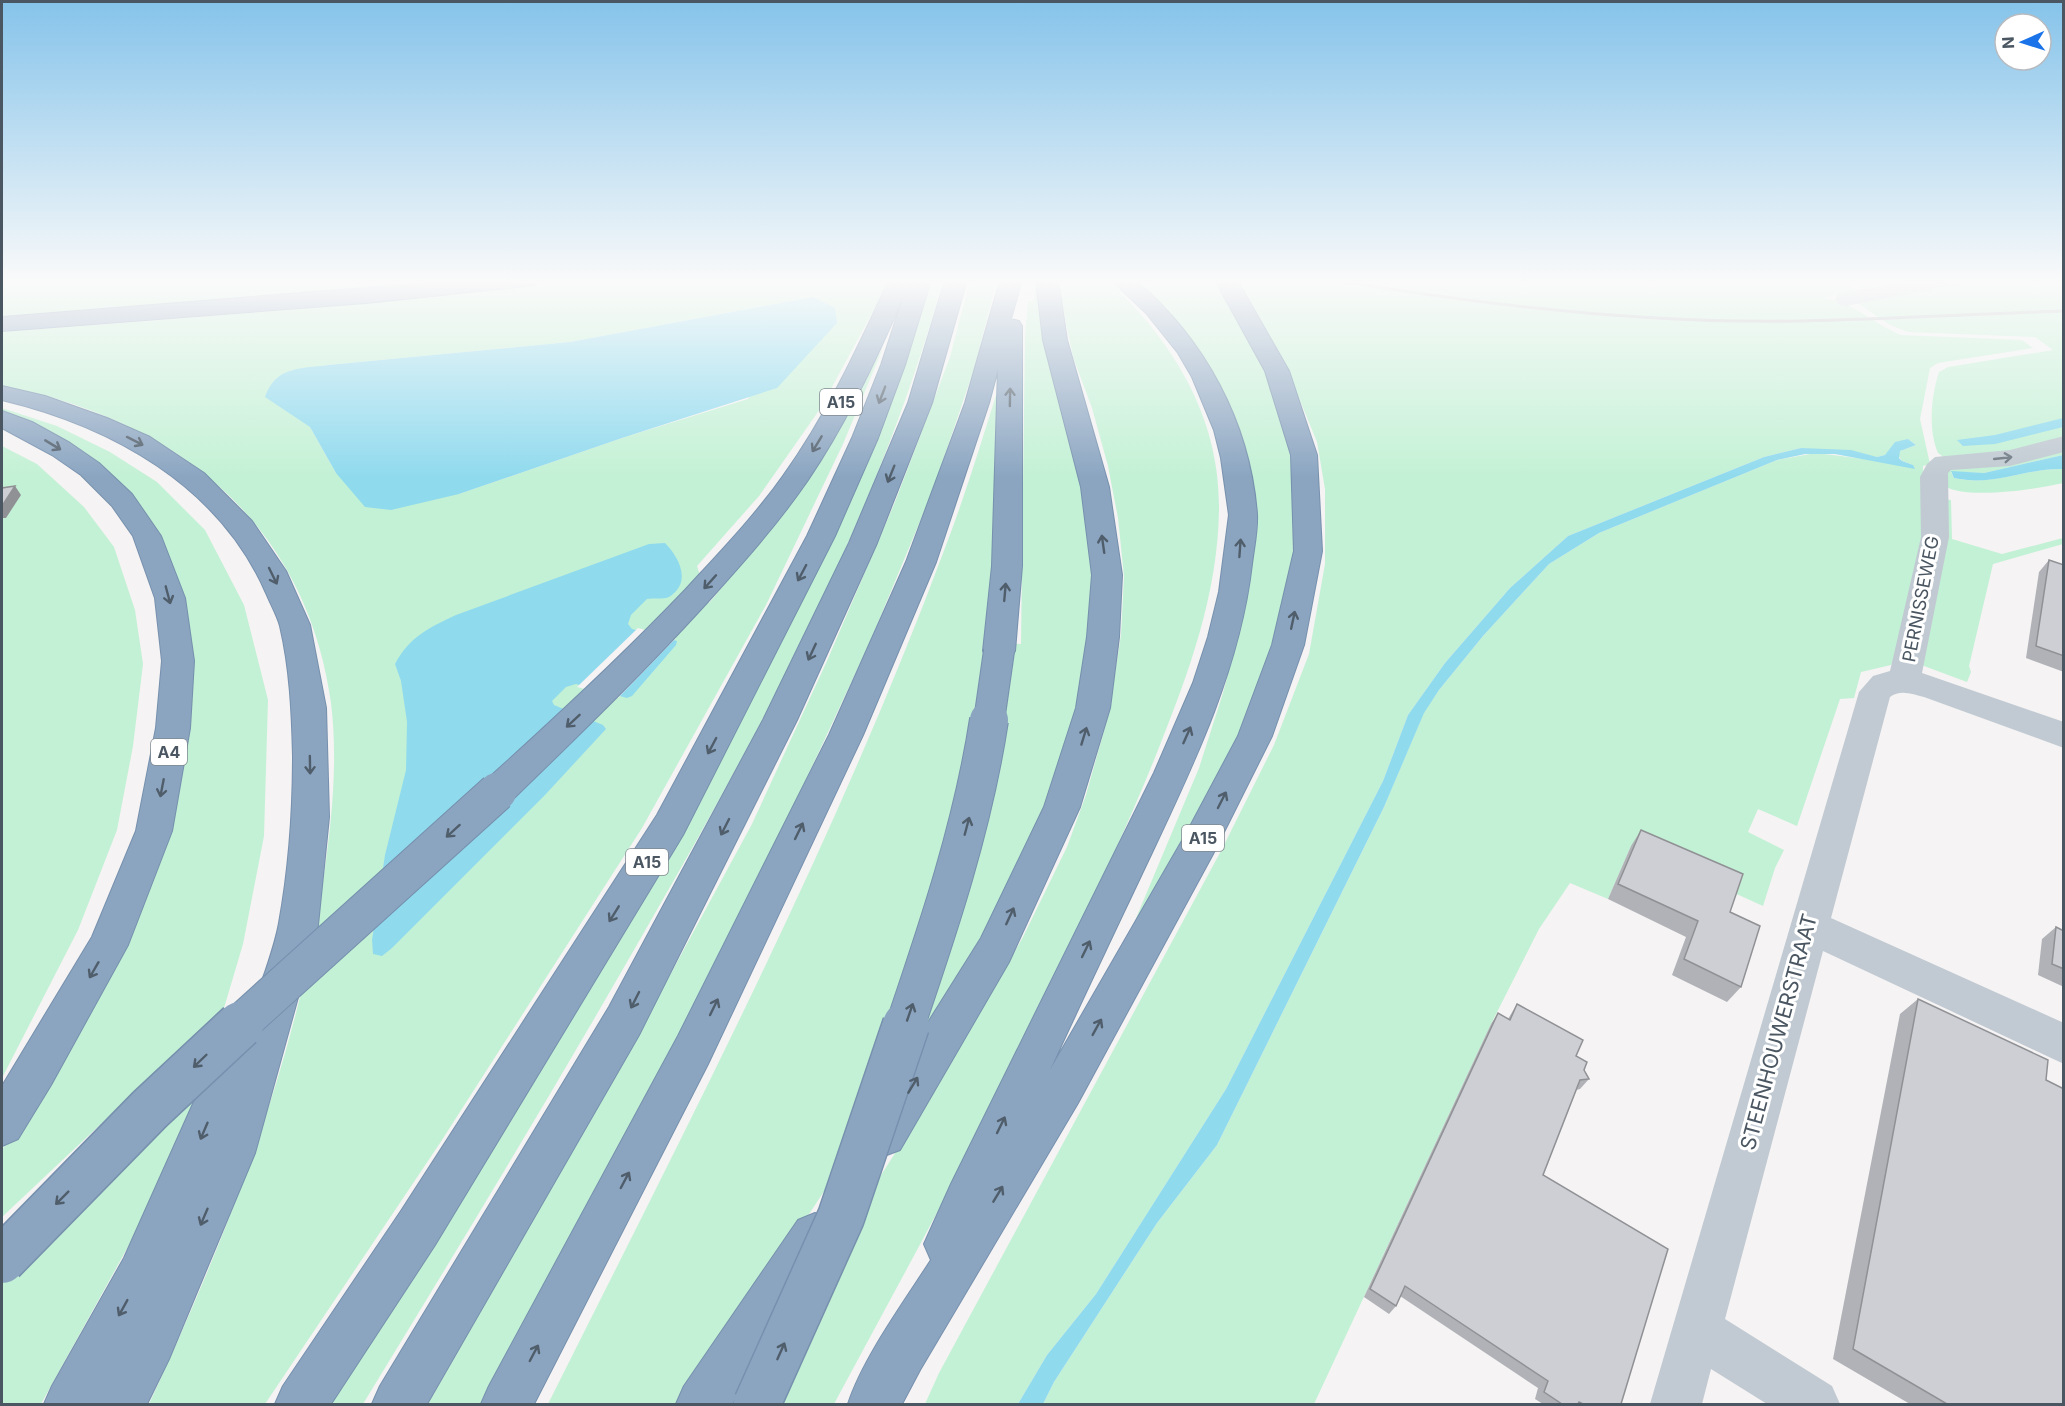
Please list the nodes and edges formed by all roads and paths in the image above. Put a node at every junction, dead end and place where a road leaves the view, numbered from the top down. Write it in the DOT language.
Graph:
graph roads {
  1 [pos="871,346"];
  2 [pos="899,346"];
  3 [pos="937,346"];
  4 [pos="993,346"];
  5 [pos="1010,346"];
  6 [pos="1057,346"];
  7 [pos="1183,346"];
  8 [pos="1263,346"];
  9 [pos="2,393"];
  10 [pos="2,419"];
  11 [pos="2064,444"];
  12 [pos="1904,681"];
  13 [pos="2064,735"];
  14 [pos="311,817"];
  15 [pos="1809,926"];
  16 [pos="2064,1044"];
  17 [pos="2,1124"];
  18 [pos="2,1260"];
  19 [pos="1696,1332"];
  20 [pos="902,1352"];
  21 [pos="70,1404"];
  22 [pos="120,1404"];
  23 [pos="301,1404"];
  24 [pos="398,1404"];
  25 [pos="507,1404"];
  26 [pos="702,1404"];
  27 [pos="757,1404"];
  28 [pos="874,1404"];
  29 [pos="1676,1404"];
  30 [pos="1814,1404"];
  1 -- 18 [label="highway, A15, one-way, bridge"];
  2 -- 23 [label="highway, A15, one-way"];
  3 -- 24 [label="highway, one-way"];
  25 -- 4 [label="highway, one-way"];
  27 -- 5 [label="highway, one-way, bridge"];
  26 -- 6 [label="highway, one-way"];
  20 -- 7 [label="highway, A15, one-way"];
  20 -- 8 [label="highway, A15, one-way"];
  9 -- 14 [label="highway, one-way"];
  10 -- 17 [label="highway, A4, one-way"];
  12 -- 11 [label="street, PERNISSEWEG, one-way"];
  12 -- 13 [label="street"];
  12 -- 15 [label="street, STEENHOUWERSTRAAT"];
  14 -- 21 [label="highway, one-way"];
  14 -- 22 [label="highway, one-way"];
  15 -- 16 [label="street"];
  15 -- 19 [label="street, STEENHOUWERSTRAAT"];
  19 -- 29 [label="street, STEENHOUWERSTRAAT"];
  19 -- 30 [label="street"];
  20 -- 28 [label="highway, A15"];
}
